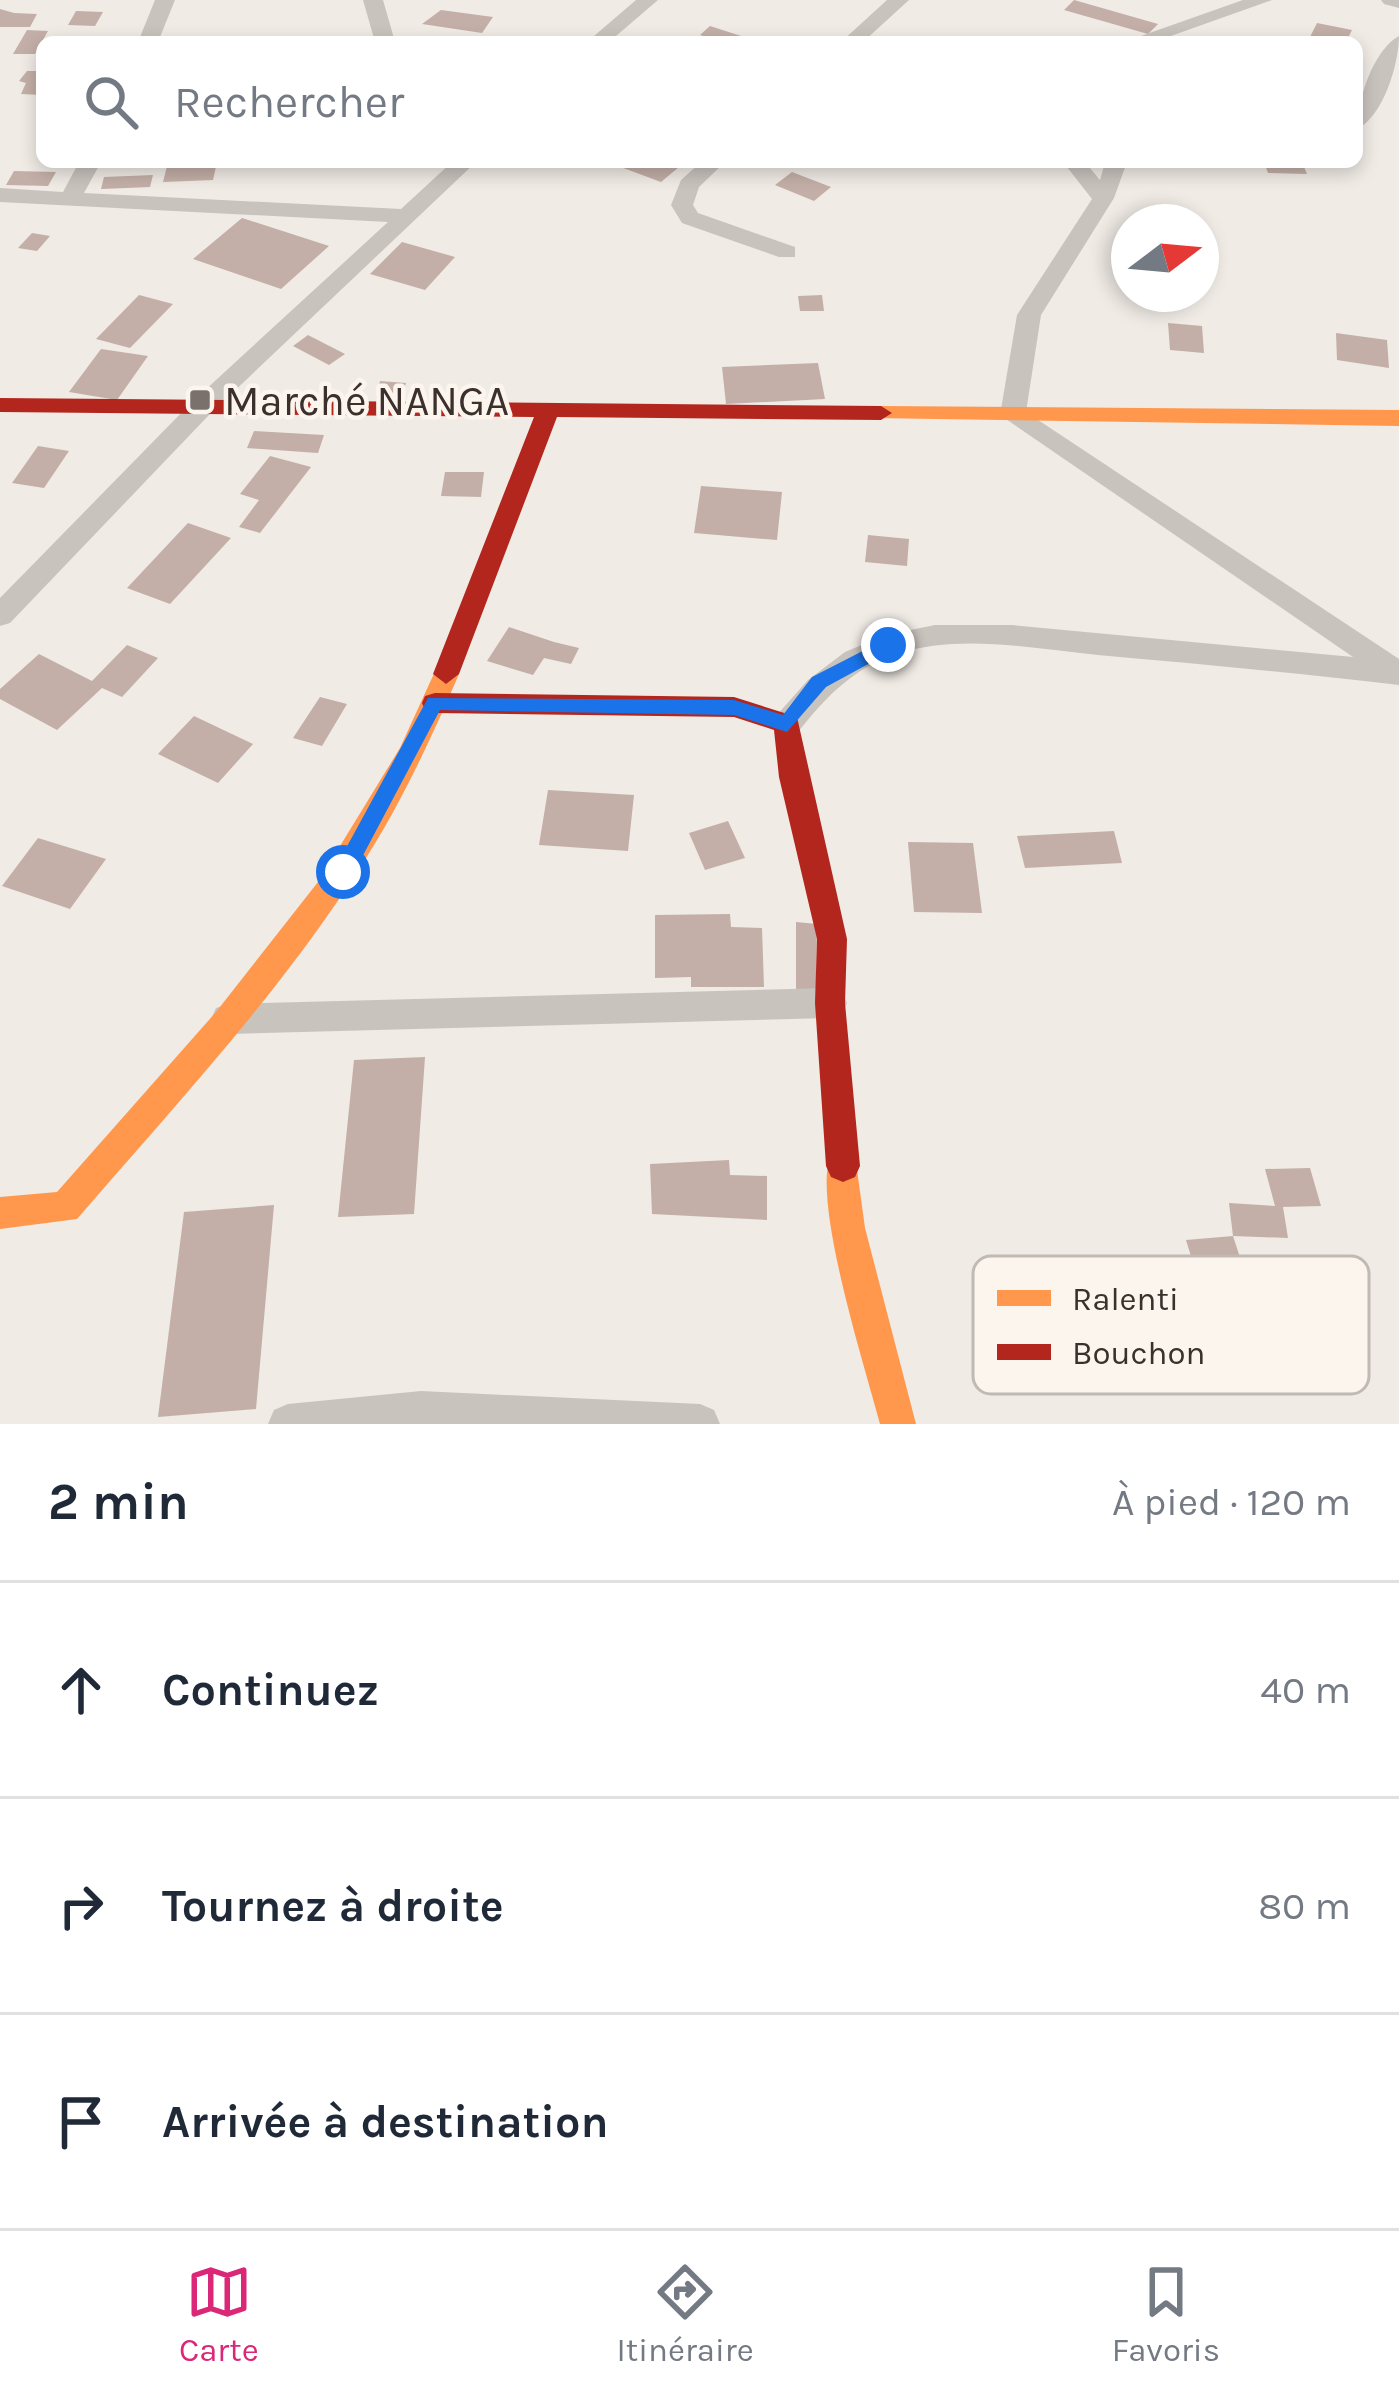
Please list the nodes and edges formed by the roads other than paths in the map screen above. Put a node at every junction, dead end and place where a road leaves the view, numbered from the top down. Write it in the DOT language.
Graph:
graph roads {
  1 [pos="165,0"];
  2 [pos="373,0"];
  3 [pos="648,0"];
  4 [pos="899,0"];
  5 [pos="1262,0"];
  6 [pos="150,36"];
  7 [pos="383,36"];
  8 [pos="604,36"];
  9 [pos="858,36"];
  10 [pos="1152,36"];
  11 [pos="1399,42"];
  12 [pos="1363,111"];
  13 [pos="86,168"];
  14 [pos="459,168"];
  15 [pos="707,168"];
  16 [pos="1079,168"];
  17 [pos="1114,168"];
  18 [pos="71,194"];
  19 [pos="0,195"];
  20 [pos="1102,197"];
  21 [pos="407,216"];
  22 [pos="787,252"];
  23 [pos="0,405"];
  24 [pos="200,409"];
  25 [pos="548,411"];
  26 [pos="1012,415"];
  27 [pos="1399,418"];
  28 [pos="0,616"];
  29 [pos="1396,676"];
  30 [pos="434,703"];
  31 [pos="787,724"];
  32 [pos="830,1003"];
  33 [pos="228,1018"];
  34 [pos="0,1214"];
  35 [pos="288,1424"];
  36 [pos="700,1424"];
  37 [pos="898,1424"];
  1 -- 6 [label="street"];
  2 -- 7 [label="street"];
  3 -- 8 [label="street"];
  4 -- 9 [label="street"];
  5 -- 10 [label="street"];
  11 -- 12 [label="street"];
  13 -- 18 [label="street"];
  14 -- 21 [label="street"];
  15 -- 22 [label="street"];
  16 -- 20 [label="street"];
  17 -- 20 [label="street"];
  18 -- 19 [label="street"];
  18 -- 21 [label="street"];
  20 -- 26 [label="street"];
  21 -- 24 [label="street"];
  23 -- 24 [label="street"];
  24 -- 25 [label="street"];
  24 -- 28 [label="street"];
  25 -- 26 [label="street"];
  25 -- 30 [label="street"];
  26 -- 27 [label="street"];
  26 -- 29 [label="street"];
  29 -- 31 [label="street"];
  30 -- 31 [label="street"];
  30 -- 33 [label="street"];
  31 -- 32 [label="street"];
  32 -- 33 [label="street"];
  32 -- 37 [label="street"];
  33 -- 34 [label="street"];
  35 -- 36 [label="street"];
}
